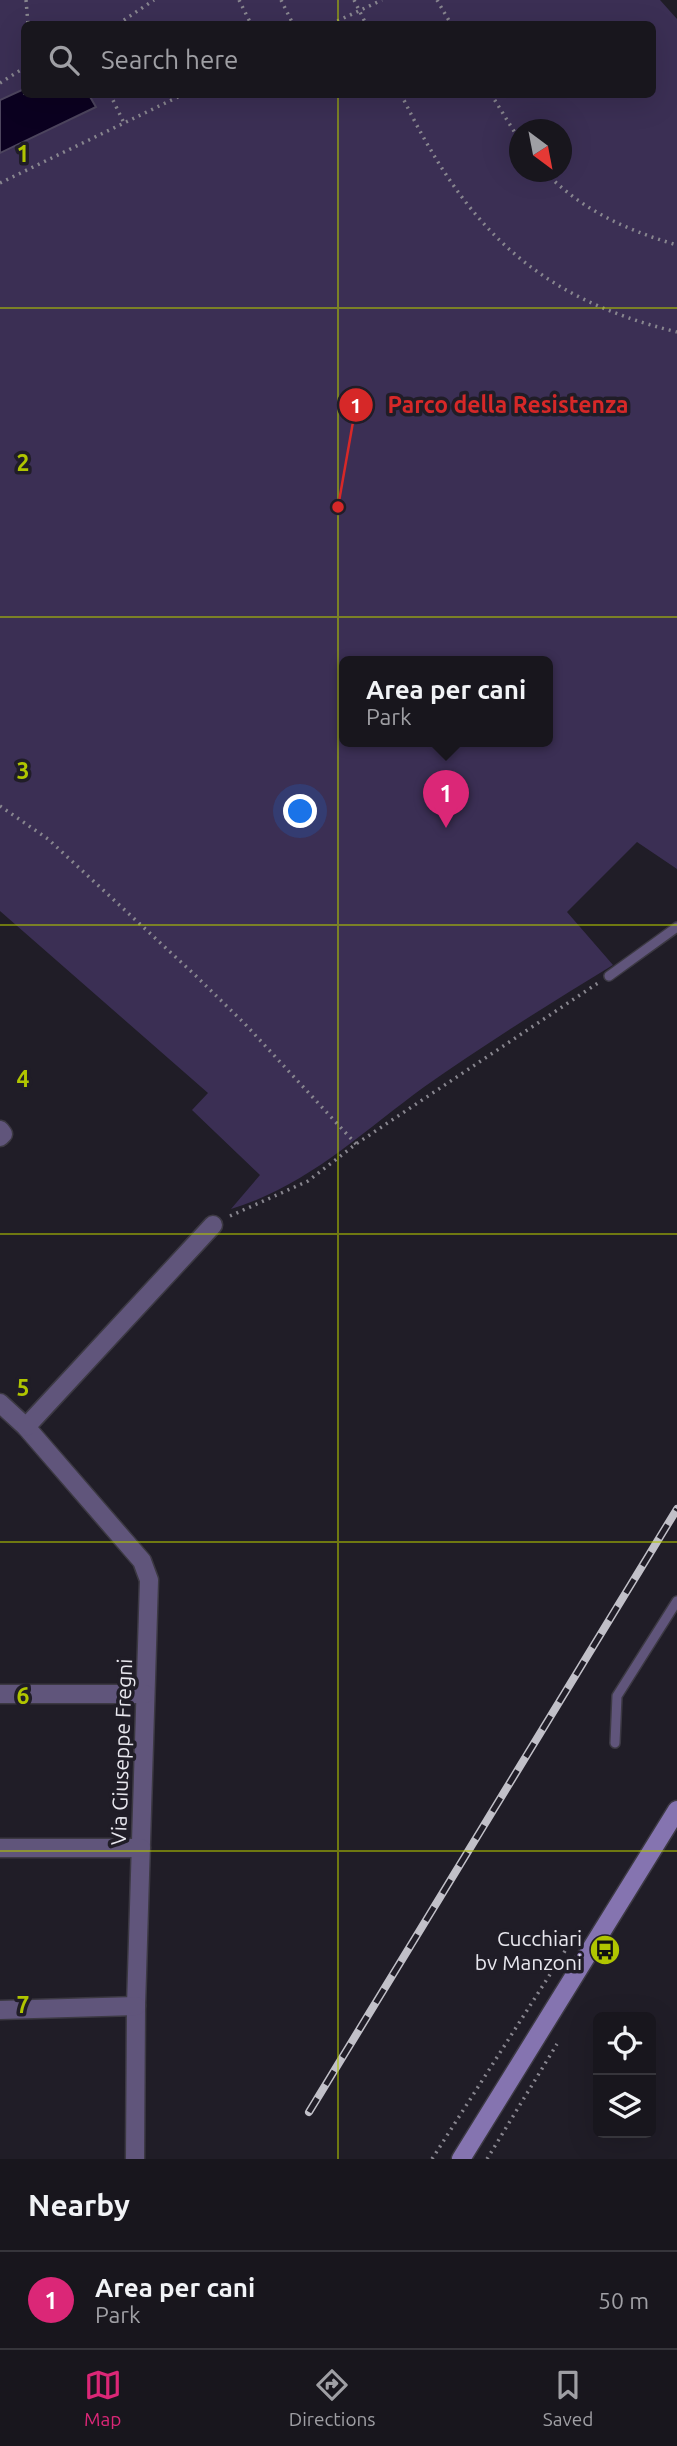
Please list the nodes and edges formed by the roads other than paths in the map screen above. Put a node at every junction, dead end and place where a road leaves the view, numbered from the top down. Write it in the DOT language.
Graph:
graph roads {
  1 [pos="677,927"];
  2 [pos="609,976"];
  3 [pos="0,1130"];
  4 [pos="0,1137"];
  5 [pos="213,1225"];
  6 [pos="0,1403"];
  7 [pos="26,1427"];
  8 [pos="677,1601"];
  9 [pos="0,1694"];
  10 [pos="145,1695"];
  11 [pos="615,1742"];
  12 [pos="677,1810"];
  13 [pos="0,1848"];
  14 [pos="141,1849"];
  15 [pos="136,2006"];
  16 [pos="0,2010"];
  17 [pos="135,2159"];
  18 [pos="461,2159"];
  1 -- 2 [label="lane"];
  3 -- 4 [label="street"];
  5 -- 7 [label="street"];
  6 -- 7 [label="street, Via Giuseppe Fregni"];
  7 -- 10 [label="street, Via Giuseppe Fregni"];
  8 -- 11 [label="lane"];
  9 -- 10 [label="street"];
  10 -- 14 [label="street, Via Giuseppe Fregni"];
  12 -- 18 [label="main road"];
  13 -- 14 [label="street"];
  14 -- 15 [label="street, Via Giuseppe Fregni"];
  15 -- 16 [label="street"];
  15 -- 17 [label="street, Via Giuseppe Fregni"];
}
